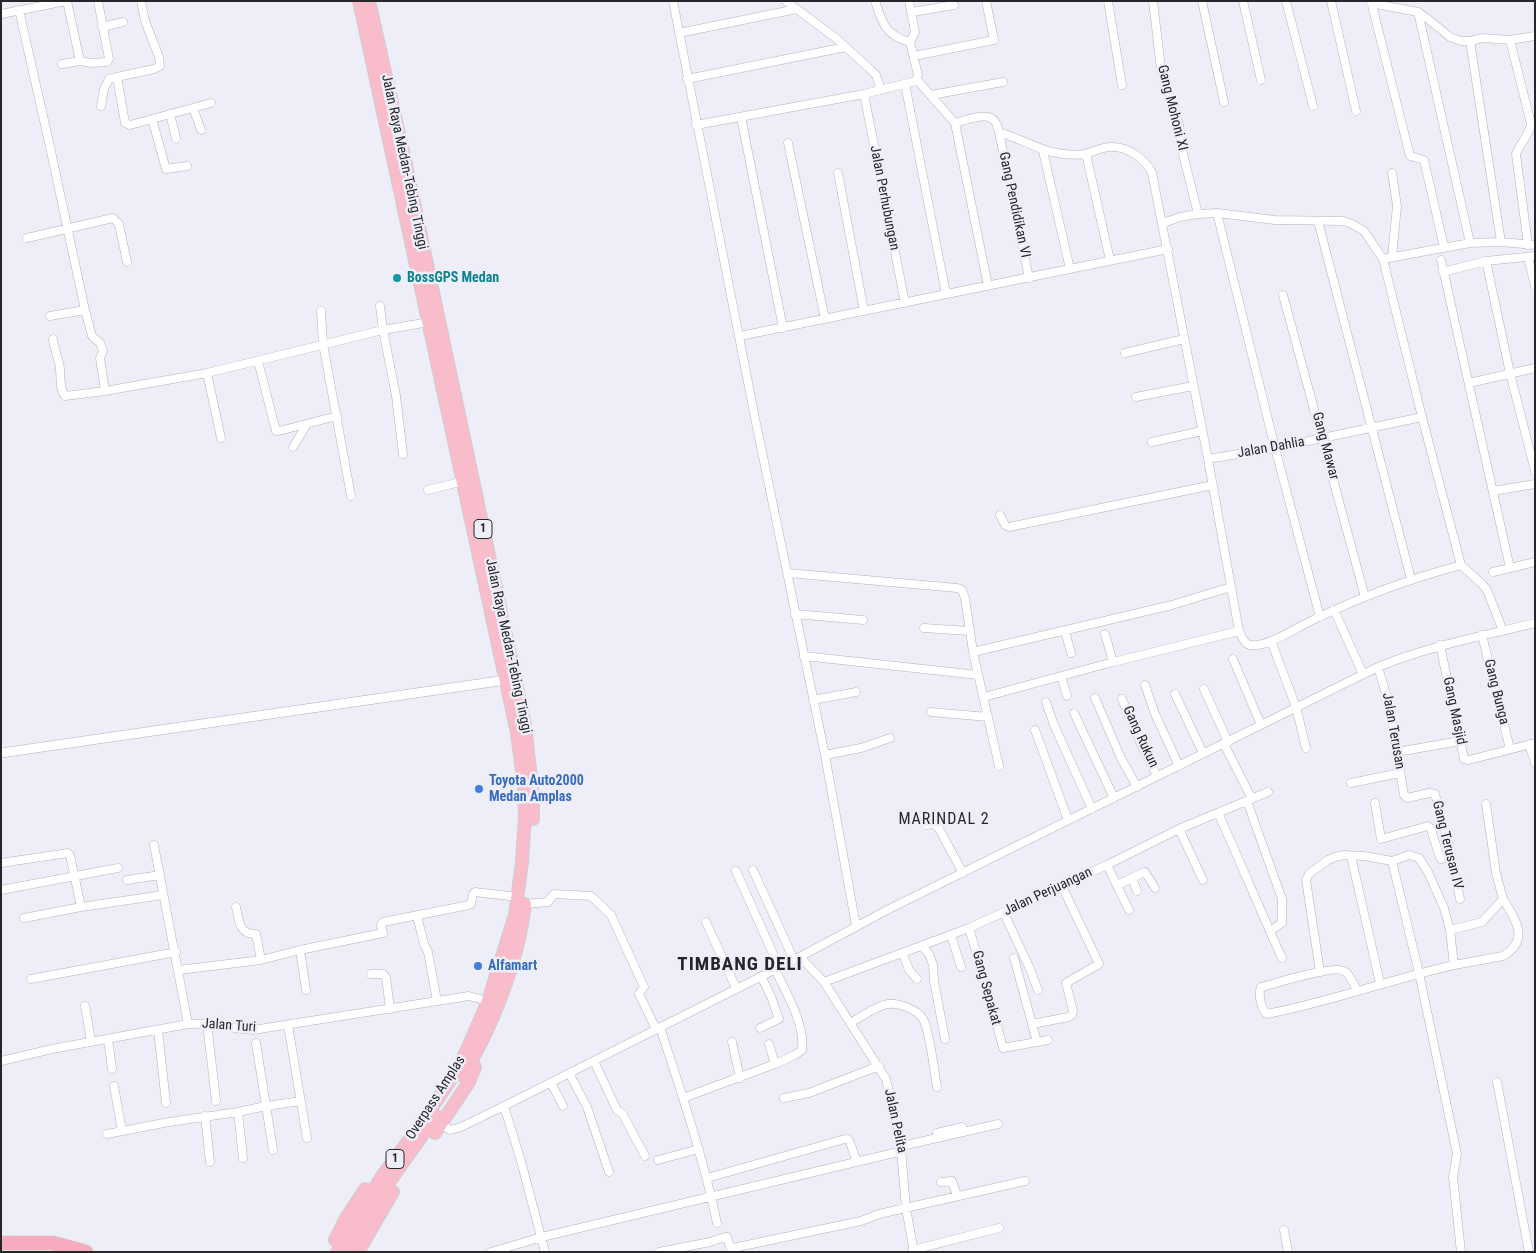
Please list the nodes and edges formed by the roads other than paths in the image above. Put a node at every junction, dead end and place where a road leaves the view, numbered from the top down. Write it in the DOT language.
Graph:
graph roads {
  1 [pos="67,1"];
  2 [pos="98,1"];
  3 [pos="141,1"];
  4 [pos="359,1"];
  5 [pos="369,1"];
  6 [pos="673,1"];
  7 [pos="786,1"];
  8 [pos="875,1"];
  9 [pos="909,1"];
  10 [pos="986,1"];
  11 [pos="1108,1"];
  12 [pos="1153,1"];
  13 [pos="1202,1"];
  14 [pos="1243,1"];
  15 [pos="1286,1"];
  16 [pos="1331,1"];
  17 [pos="1371,2"];
  18 [pos="954,5"];
  19 [pos="797,9"];
  20 [pos="19,10"];
  21 [pos="912,12"];
  22 [pos="1418,12"];
  23 [pos="1,14"];
  24 [pos="123,22"];
  25 [pos="102,27"];
  26 [pos="679,33"];
  27 [pos="1535,36"];
  28 [pos="1510,40"];
  29 [pos="1470,41"];
  30 [pos="910,42"];
  31 [pos="846,47"];
  32 [pos="914,56"];
  33 [pos="80,61"];
  34 [pos="62,64"];
  35 [pos="117,76"];
  36 [pos="687,78"];
  37 [pos="917,80"];
  38 [pos="1261,80"];
  39 [pos="1003,82"];
  40 [pos="905,84"];
  41 [pos="1122,85"];
  42 [pos="880,90"];
  43 [pos="864,94"];
  44 [pos="931,95"];
  45 [pos="1224,102"];
  46 [pos="211,103"];
  47 [pos="101,106"];
  48 [pos="1313,106"];
  49 [pos="193,108"];
  50 [pos="1356,111"];
  51 [pos="170,114"];
  52 [pos="742,117"];
  53 [pos="152,118"];
  54 [pos="955,123"];
  55 [pos="696,125"];
  56 [pos="201,130"];
  57 [pos="999,132"];
  58 [pos="176,138"];
  59 [pos="788,143"];
  60 [pos="1043,151"];
  61 [pos="1086,154"];
  62 [pos="187,166"];
  63 [pos="838,173"];
  64 [pos="1392,173"];
  65 [pos="1217,213"];
  66 [pos="1198,214"];
  67 [pos="1318,221"];
  68 [pos="1163,224"];
  69 [pos="67,228"];
  70 [pos="27,238"];
  71 [pos="1501,242"];
  72 [pos="1470,243"];
  73 [pos="1531,245"];
  74 [pos="1444,247"];
  75 [pos="1168,249"];
  76 [pos="1392,257"];
  77 [pos="1532,257"];
  78 [pos="1383,259"];
  79 [pos="1110,260"];
  80 [pos="1441,260"];
  81 [pos="1486,261"];
  82 [pos="127,262"];
  83 [pos="1070,269"];
  84 [pos="1443,272"];
  85 [pos="1029,278"];
  86 [pos="988,286"];
  87 [pos="1535,286"];
  88 [pos="946,294"];
  89 [pos="1284,295"];
  90 [pos="905,303"];
  91 [pos="380,306"];
  92 [pos="85,310"];
  93 [pos="321,311"];
  94 [pos="864,311"];
  95 [pos="50,316"];
  96 [pos="825,320"];
  97 [pos="429,322"];
  98 [pos="783,328"];
  99 [pos="383,330"];
  100 [pos="740,336"];
  101 [pos="53,339"];
  102 [pos="1184,339"];
  103 [pos="324,344"];
  104 [pos="1125,353"];
  105 [pos="258,361"];
  106 [pos="1535,368"];
  107 [pos="207,373"];
  108 [pos="1510,373"];
  109 [pos="1469,383"];
  110 [pos="1193,386"];
  111 [pos="105,391"];
  112 [pos="1136,397"];
  113 [pos="337,416"];
  114 [pos="1422,417"];
  115 [pos="307,424"];
  116 [pos="1372,427"];
  117 [pos="1202,431"];
  118 [pos="221,438"];
  119 [pos="1322,438"];
  120 [pos="1152,442"];
  121 [pos="293,447"];
  122 [pos="1275,448"];
  123 [pos="404,454"];
  124 [pos="1208,459"];
  125 [pos="1535,471"];
  126 [pos="464,481"];
  127 [pos="1213,484"];
  128 [pos="1535,484"];
  129 [pos="428,490"];
  130 [pos="1493,491"];
  131 [pos="351,496"];
  132 [pos="1000,515"];
  133 [pos="1535,562"];
  134 [pos="1461,565"];
  135 [pos="1510,568"];
  136 [pos="1493,572"];
  137 [pos="788,573"];
  138 [pos="1411,579"];
  139 [pos="1231,587"];
  140 [pos="1364,597"];
  141 [pos="1334,610"];
  142 [pos="795,614"];
  143 [pos="1320,616"];
  144 [pos="863,620"];
  145 [pos="1535,623"];
  146 [pos="924,628"];
  147 [pos="969,631"];
  148 [pos="1065,631"];
  149 [pos="1239,631"];
  150 [pos="1504,631"];
  151 [pos="1105,634"];
  152 [pos="1482,636"];
  153 [pos="1271,641"];
  154 [pos="1440,645"];
  155 [pos="973,652"];
  156 [pos="1071,653"];
  157 [pos="804,656"];
  158 [pos="1233,659"];
  159 [pos="1112,662"];
  160 [pos="1378,667"];
  161 [pos="1363,674"];
  162 [pos="978,675"];
  163 [pos="1061,676"];
  164 [pos="506,680"];
  165 [pos="1145,684"];
  166 [pos="1204,689"];
  167 [pos="856,692"];
  168 [pos="1175,694"];
  169 [pos="1067,696"];
  170 [pos="984,697"];
  171 [pos="1095,698"];
  172 [pos="1122,699"];
  173 [pos="813,700"];
  174 [pos="1046,702"];
  175 [pos="1296,707"];
  176 [pos="931,712"];
  177 [pos="1074,713"];
  178 [pos="988,717"];
  179 [pos="1261,725"];
  180 [pos="1035,730"];
  181 [pos="890,738"];
  182 [pos="1460,741"];
  183 [pos="1226,743"];
  184 [pos="1532,743"];
  185 [pos="1306,748"];
  186 [pos="1510,749"];
  187 [pos="1397,752"];
  188 [pos="1,753"];
  189 [pos="1203,753"];
  190 [pos="826,756"];
  191 [pos="1535,763"];
  192 [pos="999,766"];
  193 [pos="1179,766"];
  194 [pos="1400,773"];
  195 [pos="1157,776"];
  196 [pos="1351,783"];
  197 [pos="1137,787"];
  198 [pos="1268,792"];
  199 [pos="1404,795"];
  200 [pos="1114,798"];
  201 [pos="1250,800"];
  202 [pos="1374,803"];
  203 [pos="1486,804"];
  204 [pos="1092,809"];
  205 [pos="1218,813"];
  206 [pos="1068,820"];
  207 [pos="926,825"];
  208 [pos="1179,829"];
  209 [pos="154,845"];
  210 [pos="1351,856"];
  211 [pos="1452,857"];
  212 [pos="1392,861"];
  213 [pos="1,862"];
  214 [pos="1107,865"];
  215 [pos="118,868"];
  216 [pos="753,870"];
  217 [pos="736,871"];
  218 [pos="963,873"];
  219 [pos="160,875"];
  220 [pos="75,876"];
  221 [pos="1132,878"];
  222 [pos="127,880"];
  223 [pos="1203,880"];
  224 [pos="1117,885"];
  225 [pos="1062,886"];
  226 [pos="1156,888"];
  227 [pos="1,890"];
  228 [pos="1138,892"];
  229 [pos="163,896"];
  230 [pos="1460,899"];
  231 [pos="1503,899"];
  232 [pos="521,901"];
  233 [pos="81,907"];
  234 [pos="236,907"];
  235 [pos="1129,910"];
  236 [pos="1004,913"];
  237 [pos="417,916"];
  238 [pos="24,918"];
  239 [pos="706,922"];
  240 [pos="856,926"];
  241 [pos="969,928"];
  242 [pos="1450,930"];
  243 [pos="1270,931"];
  244 [pos="951,935"];
  245 [pos="922,946"];
  246 [pos="300,950"];
  247 [pos="176,952"];
  248 [pos="903,954"];
  249 [pos="1014,958"];
  250 [pos="1282,958"];
  251 [pos="797,959"];
  252 [pos="261,960"];
  253 [pos="1454,965"];
  254 [pos="961,967"];
  255 [pos="777,968"];
  256 [pos="179,970"];
  257 [pos="1320,972"];
  258 [pos="1419,973"];
  259 [pos="371,974"];
  260 [pos="1032,974"];
  261 [pos="761,976"];
  262 [pos="31,979"];
  263 [pos="917,979"];
  264 [pos="1019,979"];
  265 [pos="824,982"];
  266 [pos="1380,983"];
  267 [pos="736,988"];
  268 [pos="306,990"];
  269 [pos="1038,990"];
  270 [pos="1358,990"];
  271 [pos="488,1000"];
  272 [pos="437,1001"];
  273 [pos="85,1006"];
  274 [pos="390,1009"];
  275 [pos="207,1023"];
  276 [pos="850,1023"];
  277 [pos="188,1024"];
  278 [pos="1032,1024"];
  279 [pos="288,1025"];
  280 [pos="658,1028"];
  281 [pos="760,1028"];
  282 [pos="158,1030"];
  283 [pos="108,1039"];
  284 [pos="945,1039"];
  285 [pos="1048,1040"];
  286 [pos="91,1041"];
  287 [pos="732,1042"];
  288 [pos="1037,1042"];
  289 [pos="256,1043"];
  290 [pos="768,1044"];
  291 [pos="473,1050"];
  292 [pos="1,1061"];
  293 [pos="594,1061"];
  294 [pos="775,1064"];
  295 [pos="878,1066"];
  296 [pos="112,1069"];
  297 [pos="460,1072"];
  298 [pos="569,1073"];
  299 [pos="740,1078"];
  300 [pos="551,1082"];
  301 [pos="1497,1082"];
  302 [pos="114,1086"];
  303 [pos="937,1087"];
  304 [pos="684,1098"];
  305 [pos="784,1098"];
  306 [pos="216,1101"];
  307 [pos="301,1101"];
  308 [pos="166,1103"];
  309 [pos="266,1106"];
  310 [pos="504,1106"];
  311 [pos="563,1106"];
  312 [pos="238,1112"];
  313 [pos="205,1116"];
  314 [pos="441,1124"];
  315 [pos="998,1124"];
  316 [pos="962,1127"];
  317 [pos="122,1131"];
  318 [pos="107,1134"];
  319 [pos="307,1138"];
  320 [pos="902,1146"];
  321 [pos="273,1150"];
  322 [pos="699,1150"];
  323 [pos="645,1156"];
  324 [pos="243,1158"];
  325 [pos="658,1160"];
  326 [pos="210,1162"];
  327 [pos="858,1162"];
  328 [pos="609,1172"];
  329 [pos="707,1178"];
  330 [pos="1026,1181"];
  331 [pos="941,1182"];
  332 [pos="711,1196"];
  333 [pos="957,1196"];
  334 [pos="906,1208"];
  335 [pos="717,1223"];
  336 [pos="999,1228"];
  337 [pos="1284,1230"];
  338 [pos="542,1237"];
  339 [pos="1,1242"];
  340 [pos="1,1248"];
  341 [pos="913,1251"];
  342 [pos="21,1252"];
  343 [pos="86,1252"];
  344 [pos="329,1252"];
  345 [pos="337,1252"];
  346 [pos="347,1252"];
  347 [pos="358,1252"];
  348 [pos="491,1252"];
  349 [pos="545,1252"];
  350 [pos="659,1252"];
  351 [pos="1288,1252"];
  352 [pos="1462,1252"];
  353 [pos="1529,1252"];
  1 -- 20 [label="street"];
  1 -- 33 [label="street"];
  2 -- 25 [label="street"];
  3 -- 35 [label="street"];
  4 -- 97 [label="highway, Jalan Raya Medan-Tebing Tinggi / 1"];
  5 -- 232 [label="highway, Jalan Raya Medan-Tebing Tinggi / 1"];
  6 -- 26 [label="street"];
  7 -- 19 [label="street"];
  8 -- 30 [label="street"];
  9 -- 21 [label="street"];
  10 -- 32 [label="street"];
  11 -- 41 [label="street"];
  12 -- 66 [label="street, Gang Mohoni XI"];
  13 -- 45 [label="street"];
  14 -- 38 [label="street"];
  15 -- 48 [label="street"];
  16 -- 50 [label="street"];
  17 -- 22 [label="street"];
  17 -- 74 [label="street"];
  18 -- 21 [label="street"];
  19 -- 26 [label="street"];
  19 -- 31 [label="street"];
  20 -- 23 [label="street"];
  20 -- 69 [label="street"];
  21 -- 30 [label="street"];
  22 -- 29 [label="street"];
  22 -- 72 [label="street"];
  24 -- 25 [label="street"];
  25 -- 33 [label="street"];
  26 -- 36 [label="street"];
  27 -- 28 [label="street"];
  28 -- 29 [label="street"];
  28 -- 73 [label="street"];
  29 -- 71 [label="street"];
  30 -- 32 [label="street"];
  31 -- 36 [label="street"];
  31 -- 42 [label="street"];
  32 -- 37 [label="street"];
  33 -- 34 [label="street"];
  35 -- 47 [label="street"];
  35 -- 53 [label="street"];
  36 -- 55 [label="street"];
  37 -- 40 [label="street"];
  37 -- 44 [label="street"];
  39 -- 44 [label="street"];
  40 -- 42 [label="street"];
  40 -- 88 [label="street"];
  42 -- 43 [label="street"];
  43 -- 52 [label="street"];
  43 -- 90 [label="street, Jalan Perhubungan"];
  44 -- 54 [label="street"];
  46 -- 49 [label="street"];
  49 -- 51 [label="street"];
  49 -- 56 [label="street"];
  51 -- 53 [label="street"];
  51 -- 58 [label="street"];
  52 -- 55 [label="street"];
  52 -- 98 [label="street"];
  53 -- 62 [label="street"];
  54 -- 57 [label="street"];
  54 -- 86 [label="street"];
  55 -- 100 [label="street"];
  57 -- 60 [label="street"];
  57 -- 85 [label="street, Gang Pendidikan VI"];
  59 -- 96 [label="street"];
  60 -- 61 [label="street"];
  60 -- 83 [label="street"];
  61 -- 68 [label="street"];
  61 -- 79 [label="street"];
  63 -- 94 [label="street"];
  64 -- 76 [label="street"];
  65 -- 66 [label="street"];
  65 -- 67 [label="street"];
  65 -- 122 [label="street"];
  66 -- 68 [label="street"];
  67 -- 78 [label="street"];
  67 -- 116 [label="street"];
  68 -- 75 [label="street"];
  69 -- 70 [label="street"];
  69 -- 82 [label="street"];
  69 -- 92 [label="street"];
  71 -- 72 [label="street"];
  71 -- 73 [label="street"];
  72 -- 74 [label="street"];
  74 -- 76 [label="street"];
  75 -- 79 [label="street"];
  75 -- 102 [label="street"];
  76 -- 78 [label="street"];
  77 -- 81 [label="street"];
  77 -- 87 [label="street"];
  78 -- 114 [label="street"];
  79 -- 83 [label="street"];
  80 -- 84 [label="street"];
  81 -- 84 [label="street"];
  81 -- 108 [label="street"];
  83 -- 85 [label="street"];
  84 -- 109 [label="street"];
  85 -- 86 [label="street"];
  86 -- 88 [label="street"];
  88 -- 90 [label="street"];
  89 -- 119 [label="street, Gang Mawar"];
  90 -- 94 [label="street"];
  91 -- 99 [label="street"];
  92 -- 95 [label="street"];
  92 -- 111 [label="street"];
  93 -- 103 [label="street"];
  94 -- 96 [label="street"];
  96 -- 98 [label="street"];
  97 -- 99 [label="street"];
  97 -- 126 [label="highway, Jalan Raya Medan-Tebing Tinggi / 1"];
  98 -- 100 [label="street"];
  99 -- 103 [label="street"];
  99 -- 123 [label="street"];
  100 -- 137 [label="street"];
  101 -- 111 [label="street"];
  102 -- 104 [label="street"];
  102 -- 110 [label="street"];
  103 -- 105 [label="street"];
  103 -- 113 [label="street"];
  105 -- 107 [label="street"];
  105 -- 115 [label="street"];
  106 -- 108 [label="street"];
  107 -- 111 [label="street"];
  107 -- 118 [label="street"];
  108 -- 109 [label="street"];
  108 -- 125 [label="street"];
  109 -- 130 [label="street"];
  110 -- 112 [label="street"];
  110 -- 117 [label="street"];
  113 -- 115 [label="street"];
  113 -- 131 [label="street"];
  114 -- 116 [label="street, Jalan Dahlia"];
  114 -- 134 [label="street"];
  115 -- 121 [label="street"];
  116 -- 119 [label="street, Jalan Dahlia"];
  116 -- 138 [label="street"];
  117 -- 120 [label="street"];
  117 -- 124 [label="street"];
  119 -- 122 [label="street, Jalan Dahlia"];
  119 -- 140 [label="street, Gang Mawar"];
  122 -- 124 [label="street, Jalan Dahlia"];
  122 -- 143 [label="street"];
  124 -- 127 [label="street"];
  126 -- 129 [label="street"];
  126 -- 164 [label="highway, Jalan Raya Medan-Tebing Tinggi / 1"];
  127 -- 132 [label="street"];
  127 -- 139 [label="street"];
  128 -- 130 [label="street"];
  130 -- 135 [label="street"];
  133 -- 135 [label="street"];
  134 -- 138 [label="street"];
  134 -- 150 [label="street"];
  135 -- 136 [label="street"];
  137 -- 142 [label="street"];
  137 -- 147 [label="street"];
  138 -- 140 [label="street"];
  139 -- 148 [label="street"];
  139 -- 149 [label="street"];
  140 -- 141 [label="street"];
  141 -- 143 [label="street"];
  141 -- 161 [label="street"];
  142 -- 144 [label="street"];
  142 -- 157 [label="street"];
  143 -- 153 [label="street"];
  145 -- 150 [label="street"];
  146 -- 147 [label="street"];
  147 -- 155 [label="street"];
  148 -- 155 [label="street"];
  148 -- 156 [label="street"];
  149 -- 153 [label="street"];
  149 -- 159 [label="street"];
  150 -- 152 [label="street"];
  151 -- 159 [label="street"];
  152 -- 154 [label="street"];
  152 -- 186 [label="street, Gang Bunga"];
  153 -- 175 [label="street"];
  154 -- 160 [label="street"];
  154 -- 182 [label="street, Gang Masjid"];
  155 -- 162 [label="street"];
  157 -- 162 [label="street"];
  157 -- 173 [label="street"];
  158 -- 179 [label="street"];
  159 -- 163 [label="street"];
  160 -- 161 [label="street"];
  160 -- 187 [label="street, Jalan Terusan"];
  161 -- 175 [label="street"];
  162 -- 170 [label="street"];
  163 -- 169 [label="street"];
  163 -- 170 [label="street"];
  164 -- 188 [label="street"];
  164 -- 232 [label="highway, Jalan Raya Medan-Tebing Tinggi / 1"];
  165 -- 193 [label="street"];
  166 -- 183 [label="street"];
  167 -- 173 [label="street"];
  168 -- 189 [label="street"];
  170 -- 178 [label="street"];
  171 -- 197 [label="street"];
  172 -- 195 [label="street, Gang Rukun"];
  173 -- 190 [label="street"];
  174 -- 204 [label="street"];
  175 -- 179 [label="street"];
  175 -- 185 [label="street"];
  176 -- 178 [label="street"];
  177 -- 200 [label="street"];
  178 -- 192 [label="street"];
  179 -- 183 [label="street"];
  180 -- 206 [label="street"];
  181 -- 190 [label="street"];
  182 -- 186 [label="street, Gang Masjid"];
  182 -- 187 [label="street"];
  183 -- 189 [label="street"];
  183 -- 201 [label="street"];
  184 -- 186 [label="street"];
  184 -- 191 [label="street"];
  187 -- 194 [label="street, Jalan Terusan"];
  189 -- 193 [label="street"];
  190 -- 240 [label="street"];
  193 -- 195 [label="street"];
  194 -- 196 [label="street"];
  194 -- 199 [label="street, Jalan Terusan"];
  195 -- 197 [label="street"];
  197 -- 200 [label="street"];
  198 -- 201 [label="street, Jalan Perjuangan"];
  199 -- 211 [label="street, Gang Terusan IV"];
  200 -- 204 [label="street"];
  201 -- 205 [label="street, Jalan Perjuangan"];
  201 -- 243 [label="street"];
  202 -- 211 [label="street"];
  203 -- 231 [label="street"];
  204 -- 206 [label="street"];
  205 -- 208 [label="street, Jalan Perjuangan"];
  205 -- 243 [label="street"];
  206 -- 218 [label="street"];
  207 -- 218 [label="street"];
  208 -- 214 [label="street, Jalan Perjuangan"];
  208 -- 223 [label="street"];
  209 -- 219 [label="street"];
  210 -- 212 [label="street"];
  210 -- 257 [label="street"];
  210 -- 266 [label="street"];
  211 -- 230 [label="street, Gang Terusan IV"];
  212 -- 242 [label="street"];
  212 -- 258 [label="street"];
  213 -- 220 [label="street"];
  214 -- 224 [label="street"];
  214 -- 225 [label="street, Jalan Perjuangan"];
  215 -- 220 [label="street"];
  216 -- 251 [label="street, Jalan Pelita"];
  217 -- 255 [label="street"];
  218 -- 240 [label="street"];
  219 -- 222 [label="street"];
  219 -- 229 [label="street"];
  220 -- 227 [label="street"];
  220 -- 233 [label="street"];
  221 -- 224 [label="street"];
  221 -- 226 [label="street"];
  221 -- 228 [label="street"];
  224 -- 235 [label="street"];
  225 -- 236 [label="street, Jalan Perjuangan"];
  225 -- 278 [label="street"];
  229 -- 233 [label="street"];
  229 -- 247 [label="street"];
  231 -- 242 [label="street"];
  231 -- 253 [label="street"];
  232 -- 237 [label="street"];
  232 -- 271 [label="highway, Jalan Raya Medan-Tebing Tinggi / 1"];
  232 -- 280 [label="street"];
  232 -- 291 [label="highway, Jalan Raya Medan-Tebing Tinggi / 1"];
  233 -- 238 [label="street"];
  234 -- 252 [label="street"];
  236 -- 241 [label="street, Jalan Perjuangan"];
  236 -- 260 [label="street"];
  237 -- 246 [label="street"];
  237 -- 272 [label="street"];
  239 -- 267 [label="street"];
  240 -- 251 [label="street"];
  241 -- 244 [label="street, Jalan Perjuangan"];
  241 -- 288 [label="street, Gang Sepakat"];
  242 -- 253 [label="street"];
  243 -- 250 [label="street"];
  244 -- 245 [label="street, Jalan Perjuangan"];
  244 -- 254 [label="street"];
  245 -- 248 [label="street, Jalan Perjuangan"];
  245 -- 284 [label="street"];
  246 -- 252 [label="street"];
  246 -- 268 [label="street"];
  247 -- 256 [label="street"];
  247 -- 262 [label="street"];
  248 -- 263 [label="street"];
  248 -- 265 [label="street, Jalan Perjuangan"];
  249 -- 264 [label="street"];
  251 -- 255 [label="street"];
  251 -- 265 [label="street, Jalan Pelita"];
  252 -- 256 [label="street"];
  253 -- 258 [label="street"];
  255 -- 261 [label="street"];
  255 -- 294 [label="street"];
  256 -- 277 [label="street"];
  257 -- 270 [label="street"];
  257 -- 270 [label="street"];
  258 -- 266 [label="street"];
  258 -- 352 [label="street"];
  259 -- 274 [label="street"];
  260 -- 264 [label="street"];
  260 -- 269 [label="street"];
  261 -- 267 [label="street"];
  261 -- 281 [label="street"];
  264 -- 278 [label="street"];
  265 -- 276 [label="street, Jalan Pelita"];
  266 -- 270 [label="street"];
  267 -- 280 [label="street"];
  271 -- 272 [label="street, Jalan Turi"];
  271 -- 291 [label="highway, Jalan Raya Medan-Tebing Tinggi / 1"];
  272 -- 274 [label="street, Jalan Turi"];
  273 -- 286 [label="street"];
  274 -- 279 [label="street, Jalan Turi"];
  275 -- 277 [label="street, Jalan Turi"];
  275 -- 279 [label="street, Jalan Turi"];
  275 -- 306 [label="street"];
  276 -- 295 [label="street, Jalan Pelita"];
  276 -- 303 [label="street"];
  277 -- 282 [label="street, Jalan Turi"];
  278 -- 288 [label="street"];
  279 -- 307 [label="street"];
  280 -- 293 [label="street"];
  280 -- 304 [label="street"];
  282 -- 283 [label="street, Jalan Turi"];
  282 -- 308 [label="street"];
  283 -- 286 [label="street, Jalan Turi"];
  283 -- 296 [label="street"];
  285 -- 288 [label="street"];
  286 -- 292 [label="street, Jalan Turi"];
  287 -- 299 [label="street"];
  289 -- 309 [label="street"];
  290 -- 294 [label="street"];
  291 -- 297 [label="highway, Overpass Amplas / 1"];
  291 -- 314 [label="highway"];
  291 -- 344 [label="highway"];
  293 -- 298 [label="street"];
  293 -- 323 [label="street"];
  294 -- 299 [label="street"];
  295 -- 305 [label="street"];
  295 -- 320 [label="street, Jalan Pelita"];
  297 -- 345 [label="highway, Overpass Amplas / 1"];
  297 -- 346 [label="highway, Overpass Amplas / 1"];
  298 -- 300 [label="street"];
  298 -- 328 [label="street"];
  299 -- 304 [label="street"];
  300 -- 310 [label="street"];
  300 -- 311 [label="street"];
  301 -- 353 [label="street"];
  302 -- 317 [label="street"];
  304 -- 322 [label="street"];
  307 -- 309 [label="street"];
  307 -- 319 [label="street"];
  309 -- 312 [label="street"];
  309 -- 321 [label="street"];
  310 -- 314 [label="street"];
  310 -- 338 [label="street"];
  312 -- 313 [label="street"];
  312 -- 324 [label="street"];
  313 -- 317 [label="street"];
  313 -- 326 [label="street"];
  314 -- 347 [label="highway"];
  315 -- 320 [label="street"];
  316 -- 320 [label="street"];
  317 -- 318 [label="street"];
  320 -- 327 [label="street"];
  320 -- 334 [label="street, Jalan Pelita"];
  322 -- 325 [label="street"];
  322 -- 329 [label="street"];
  327 -- 329 [label="street"];
  327 -- 332 [label="street"];
  329 -- 332 [label="street"];
  330 -- 333 [label="street"];
  331 -- 333 [label="street"];
  332 -- 335 [label="street"];
  332 -- 338 [label="street"];
  333 -- 334 [label="street"];
  334 -- 341 [label="street, Jalan Pelita"];
  334 -- 350 [label="street"];
  336 -- 341 [label="street"];
  337 -- 351 [label="street"];
  338 -- 348 [label="street"];
  338 -- 349 [label="street"];
  339 -- 343 [label="highway"];
  340 -- 342 [label="highway"];
}
